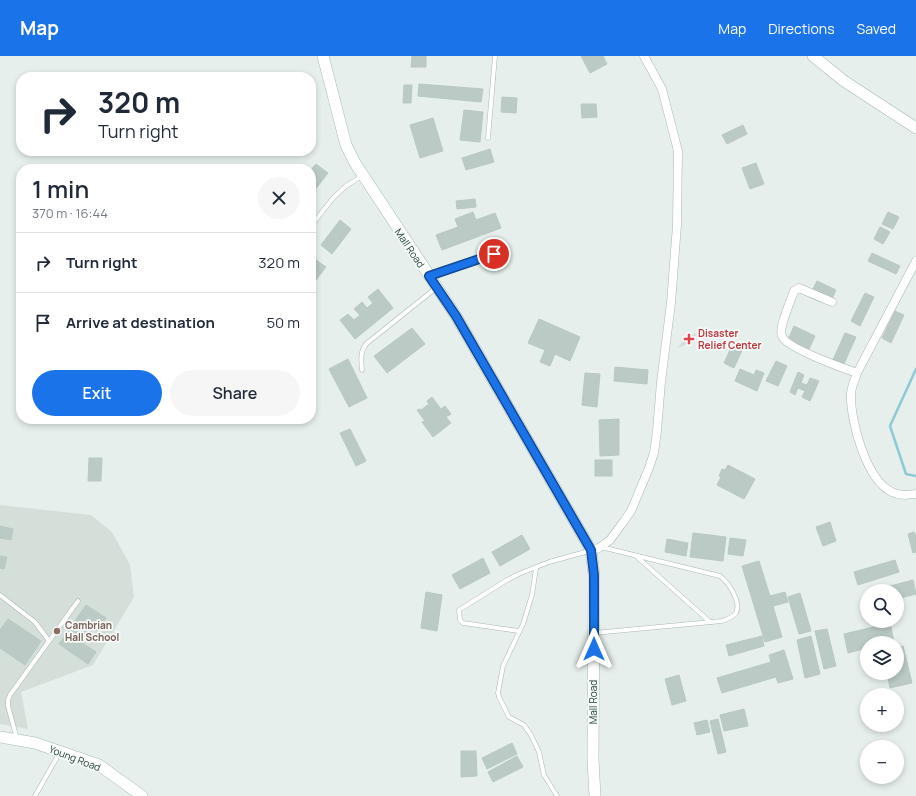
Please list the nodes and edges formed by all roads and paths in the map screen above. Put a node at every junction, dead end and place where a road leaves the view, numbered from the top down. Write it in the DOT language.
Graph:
graph roads {
  1 [pos="323,56"];
  2 [pos="495,56"];
  3 [pos="644,56"];
  4 [pos="813,56"];
  5 [pos="916,128"];
  6 [pos="488,138"];
  7 [pos="362,176"];
  8 [pos="316,220"];
  9 [pos="494,254"];
  10 [pos="916,261"];
  11 [pos="429,276"];
  12 [pos="437,288"];
  13 [pos="832,302"];
  14 [pos="362,370"];
  15 [pos="857,373"];
  16 [pos="916,494"];
  17 [pos="596,549"];
  18 [pos="636,556"];
  19 [pos="536,568"];
  20 [pos="0,594"];
  21 [pos="78,601"];
  22 [pos="710,622"];
  23 [pos="519,630"];
  24 [pos="594,633"];
  25 [pos="49,641"];
  26 [pos="0,737"];
  27 [pos="18,740"];
  28 [pos="60,752"];
  29 [pos="35,796"];
  30 [pos="142,796"];
  31 [pos="557,796"];
  32 [pos="594,796"];
  1 -- 7 [label="street, Mall Road"];
  2 -- 6 [label="lane"];
  3 -- 17 [label="street"];
  4 -- 5 [label="street"];
  7 -- 8 [label="lane"];
  7 -- 11 [label="street, Mall Road"];
  9 -- 11 [label="lane"];
  10 -- 15 [label="street"];
  11 -- 12 [label="street, Mall Road"];
  12 -- 14 [label="lane"];
  12 -- 17 [label="street, Mall Road"];
  13 -- 15 [label="street"];
  15 -- 16 [label="street"];
  17 -- 18 [label="lane"];
  17 -- 19 [label="lane"];
  17 -- 24 [label="street, Mall Road"];
  18 -- 22 [label="lane"];
  18 -- 22 [label="lane"];
  19 -- 23 [label="lane"];
  19 -- 23 [label="lane"];
  20 -- 25 [label="lane"];
  21 -- 25 [label="lane"];
  22 -- 24 [label="lane"];
  23 -- 31 [label="lane"];
  24 -- 32 [label="street, Mall Road"];
  25 -- 27 [label="lane"];
  26 -- 27 [label="street, Young Road"];
  27 -- 28 [label="street, Young Road"];
  28 -- 29 [label="lane"];
  28 -- 30 [label="street, Young Road"];
}
